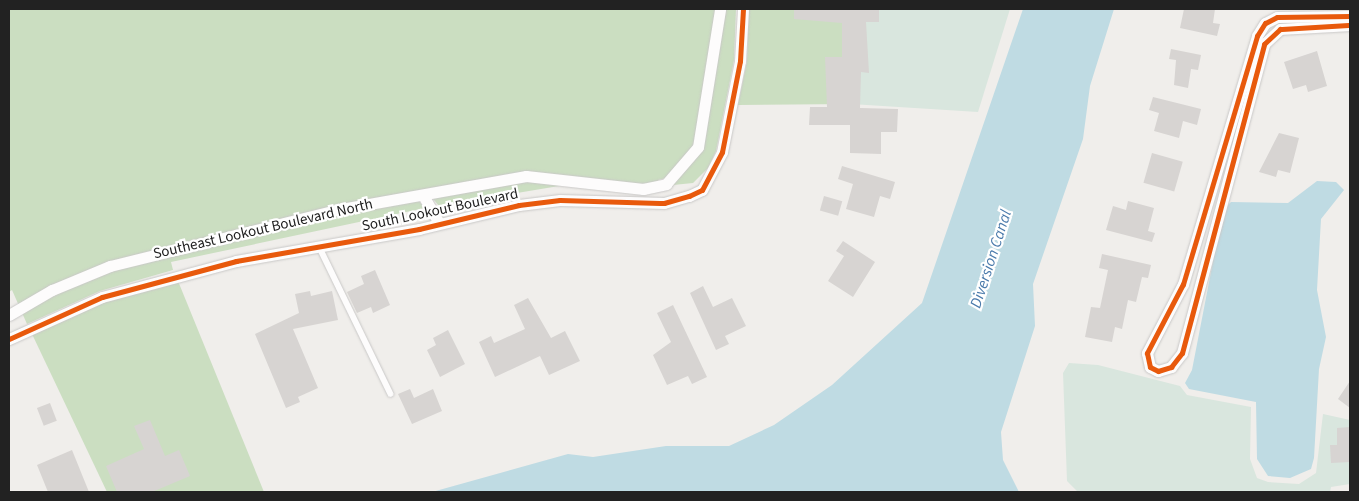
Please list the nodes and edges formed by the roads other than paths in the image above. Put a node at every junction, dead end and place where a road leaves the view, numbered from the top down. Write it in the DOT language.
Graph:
graph roads {
  1 [pos="720,9"];
  2 [pos="743,9"];
  3 [pos="1350,16"];
  4 [pos="1338,20"];
  5 [pos="1350,25"];
  6 [pos="1261,39"];
  7 [pos="1217,165"];
  8 [pos="1229,170"];
  9 [pos="666,184"];
  10 [pos="424,198"];
  11 [pos="671,201"];
  12 [pos="438,221"];
  13 [pos="320,248"];
  14 [pos="1188,264"];
  15 [pos="1202,269"];
  16 [pos="9,315"];
  17 [pos="9,339"];
  18 [pos="390,394"];
  1 -- 9 [label="street"];
  2 -- 11 [label="street, South Lookout Boulevard"];
  3 -- 4 [label="street"];
  4 -- 5 [label="street"];
  4 -- 6 [label="street"];
  6 -- 7 [label="street"];
  6 -- 8 [label="street"];
  7 -- 8 [label="street"];
  7 -- 14 [label="street"];
  8 -- 15 [label="street"];
  9 -- 10 [label="street, Southeast Lookout Boulevard North"];
  9 -- 11 [label="street"];
  10 -- 12 [label="street"];
  10 -- 16 [label="street, Southeast Lookout Boulevard North"];
  11 -- 12 [label="street, South Lookout Boulevard"];
  12 -- 13 [label="street, South Lookout Boulevard"];
  13 -- 17 [label="street, South Lookout Boulevard"];
  13 -- 18 [label="lane"];
  14 -- 15 [label="street"];
  14 -- 15 [label="street"];
}
